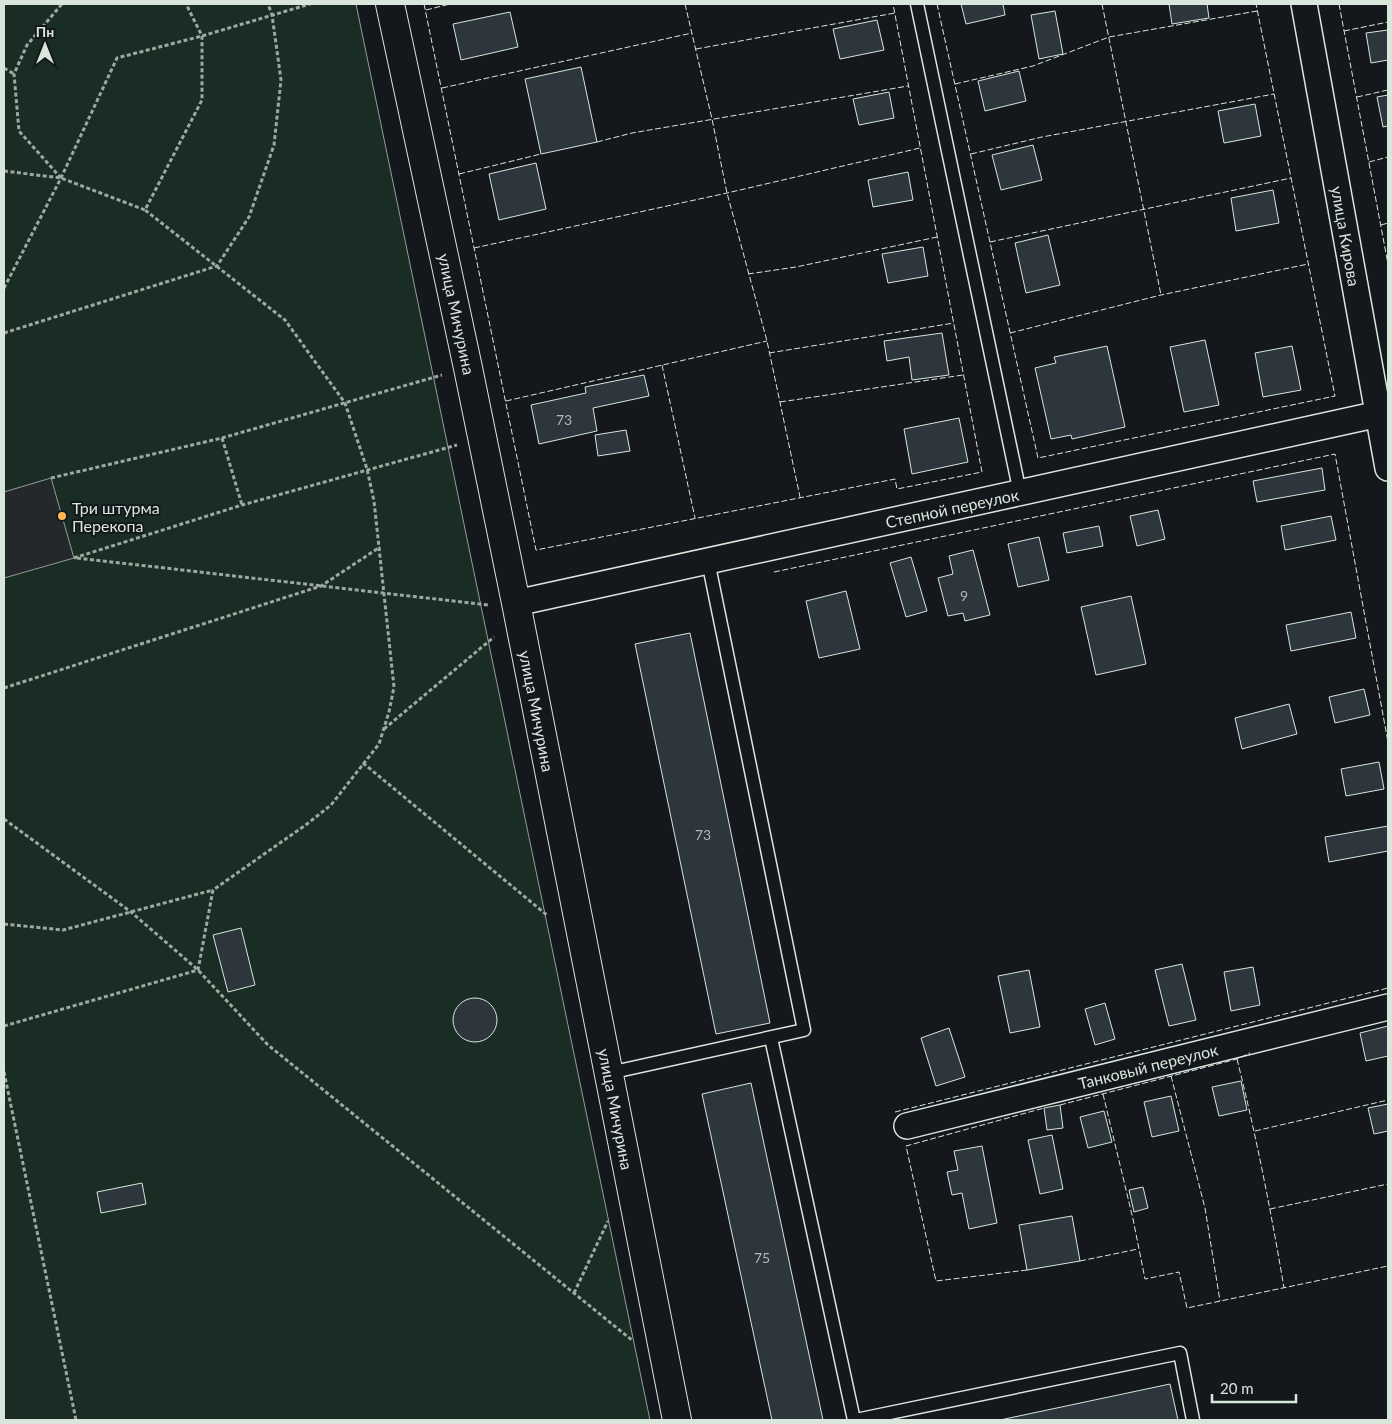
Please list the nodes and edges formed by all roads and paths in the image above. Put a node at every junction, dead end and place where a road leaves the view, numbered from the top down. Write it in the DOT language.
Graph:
graph roads {
  1 [pos="62,4"];
  2 [pos="186,4"];
  3 [pos="268,4"];
  4 [pos="310,4"];
  5 [pos="390,4"];
  6 [pos="917,4"];
  7 [pos="1304,4"];
  8 [pos="272,15"];
  9 [pos="202,36"];
  10 [pos="4,68"];
  11 [pos="14,74"];
  12 [pos="4,171"];
  13 [pos="61,178"];
  14 [pos="145,210"];
  15 [pos="217,266"];
  16 [pos="4,288"];
  17 [pos="4,333"];
  18 [pos="468,368"];
  19 [pos="345,403"];
  20 [pos="1383,413"];
  21 [pos="222,438"];
  22 [pos="482,438"];
  23 [pos="1388,468"];
  24 [pos="367,469"];
  25 [pos="51,478"];
  26 [pos="1020,493"];
  27 [pos="242,505"];
  28 [pos="380,547"];
  29 [pos="708,561"];
  30 [pos="321,586"];
  31 [pos="385,594"];
  32 [pos="503,604"];
  33 [pos="496,636"];
  34 [pos="4,688"];
  35 [pos="383,730"];
  36 [pos="363,764"];
  37 [pos="4,820"];
  38 [pos="213,890"];
  39 [pos="131,912"];
  40 [pos="555,921"];
  41 [pos="4,924"];
  42 [pos="198,970"];
  43 [pos="1388,1007"];
  44 [pos="4,1026"];
  45 [pos="771,1038"];
  46 [pos="4,1072"];
  47 [pos="609,1073"];
  48 [pos="907,1126"];
  49 [pos="610,1217"];
  50 [pos="574,1293"];
  51 [pos="667,1368"];
  52 [pos="76,1420"];
  53 [pos="677,1420"];
  54 [pos="855,1420"];
  55 [pos="1193,1420"];
  1 -- 11 [label="path"];
  2 -- 9 [label="path"];
  3 -- 8 [label="path"];
  4 -- 8 [label="path"];
  5 -- 18 [label="main road, улица Мичурина"];
  6 -- 26 [label="lane"];
  7 -- 20 [label="street, улица Кирова"];
  8 -- 9 [label="path"];
  8 -- 15 [label="path"];
  9 -- 13 [label="path"];
  9 -- 14 [label="path"];
  10 -- 11 [label="path"];
  11 -- 13 [label="path"];
  12 -- 13 [label="path"];
  13 -- 14 [label="path"];
  13 -- 16 [label="path"];
  14 -- 15 [label="path"];
  15 -- 17 [label="path"];
  15 -- 19 [label="path"];
  18 -- 19 [label="path"];
  18 -- 22 [label="main road, улица Мичурина"];
  19 -- 21 [label="path"];
  19 -- 24 [label="path"];
  20 -- 23 [label="street, улица Кирова"];
  20 -- 26 [label="street, Степной переулок"];
  21 -- 25 [label="path"];
  21 -- 27 [label="path"];
  22 -- 24 [label="path"];
  22 -- 32 [label="main road, улица Мичурина"];
  24 -- 27 [label="path"];
  24 -- 28 [label="path"];
  26 -- 29 [label="street, Степной переулок"];
  27 -- 30 [label="path"];
  28 -- 30 [label="path"];
  28 -- 31 [label="path"];
  29 -- 32 [label="street, Степной переулок"];
  29 -- 45 [label="lane"];
  30 -- 31 [label="path"];
  30 -- 34 [label="path"];
  31 -- 32 [label="path"];
  31 -- 35 [label="path"];
  32 -- 47 [label="main road, улица Мичурина"];
  33 -- 35 [label="path"];
  35 -- 36 [label="path"];
  36 -- 38 [label="path"];
  36 -- 40 [label="path"];
  37 -- 39 [label="path"];
  38 -- 39 [label="path"];
  38 -- 42 [label="path"];
  39 -- 41 [label="path"];
  39 -- 42 [label="path"];
  42 -- 44 [label="path"];
  42 -- 50 [label="path"];
  43 -- 48 [label="street, Танковый переулок"];
  45 -- 47 [label="lane"];
  45 -- 54 [label="lane"];
  46 -- 52 [label="path"];
  47 -- 51 [label="main road, улица Мичурина"];
  49 -- 50 [label="path"];
  50 -- 51 [label="path"];
  51 -- 53 [label="main road, улица Мичурина"];
  54 -- 55 [label="lane"];
}
